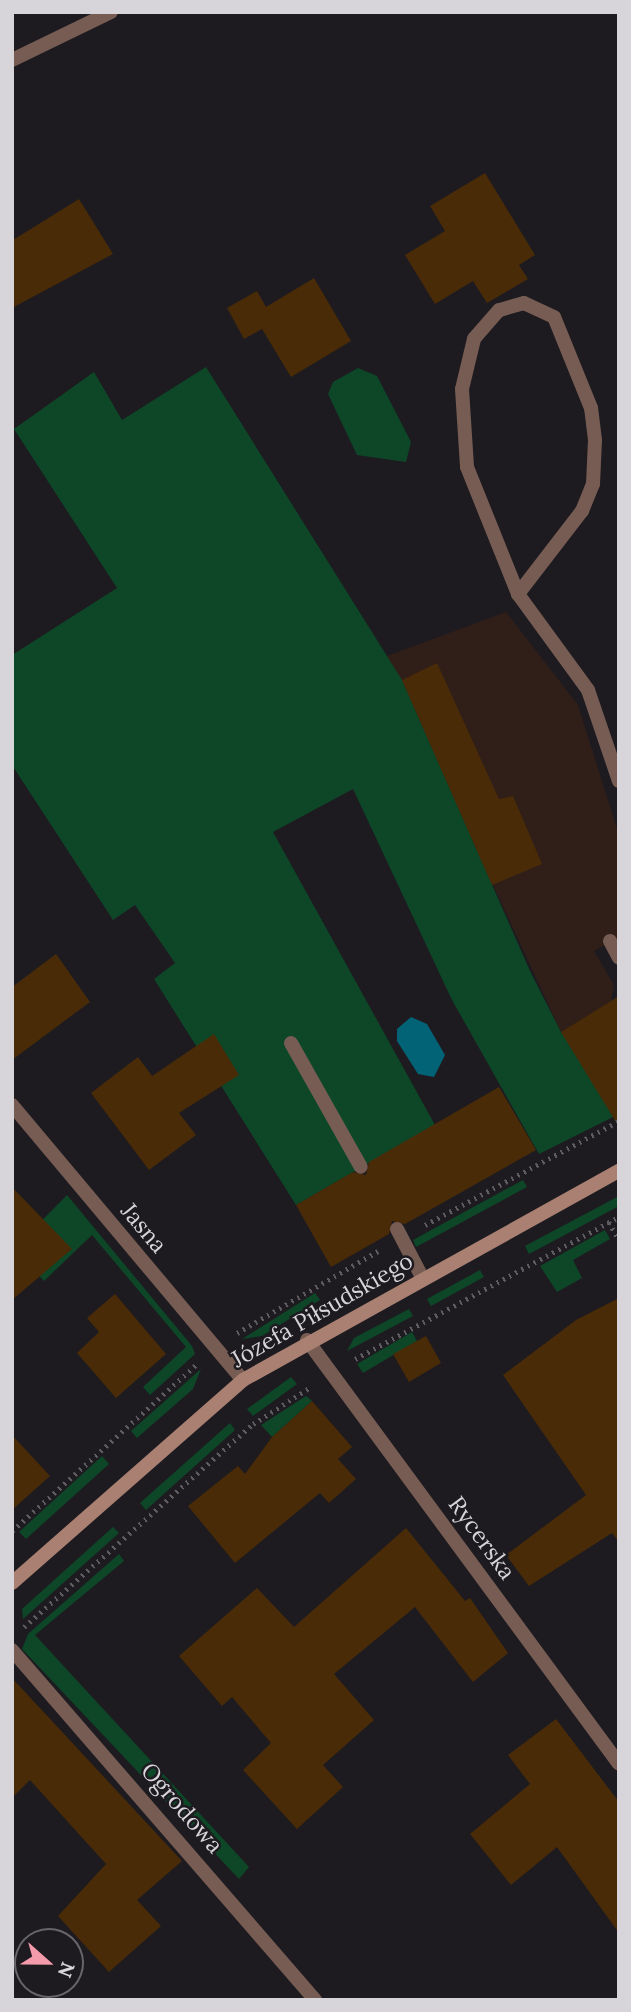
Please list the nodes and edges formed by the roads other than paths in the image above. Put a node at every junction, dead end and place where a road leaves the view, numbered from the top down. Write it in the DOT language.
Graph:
graph roads {
  1 [pos="111,12"];
  2 [pos="12,60"];
  3 [pos="518,594"];
  4 [pos="619,782"];
  5 [pos="610,941"];
  6 [pos="619,958"];
  7 [pos="291,1043"];
  8 [pos="12,1105"];
  9 [pos="362,1167"];
  10 [pos="619,1171"];
  11 [pos="399,1233"];
  12 [pos="422,1278"];
  13 [pos="307,1340"];
  14 [pos="243,1380"];
  15 [pos="12,1583"];
  16 [pos="12,1650"];
  17 [pos="619,1764"];
  18 [pos="315,2000"];
  1 -- 2 [label="street"];
  3 -- 3 [label="street"];
  3 -- 4 [label="street"];
  5 -- 6 [label="street"];
  7 -- 9 [label="street"];
  8 -- 14 [label="street, Jasna"];
  10 -- 12 [label="street, Józefa Piłsudskiego"];
  11 -- 12 [label="street"];
  12 -- 13 [label="street, Józefa Piłsudskiego"];
  13 -- 14 [label="street, Józefa Piłsudskiego"];
  13 -- 17 [label="street, Rycerska"];
  14 -- 15 [label="street, Józefa Piłsudskiego"];
  16 -- 18 [label="street, Ogrodowa"];
}
